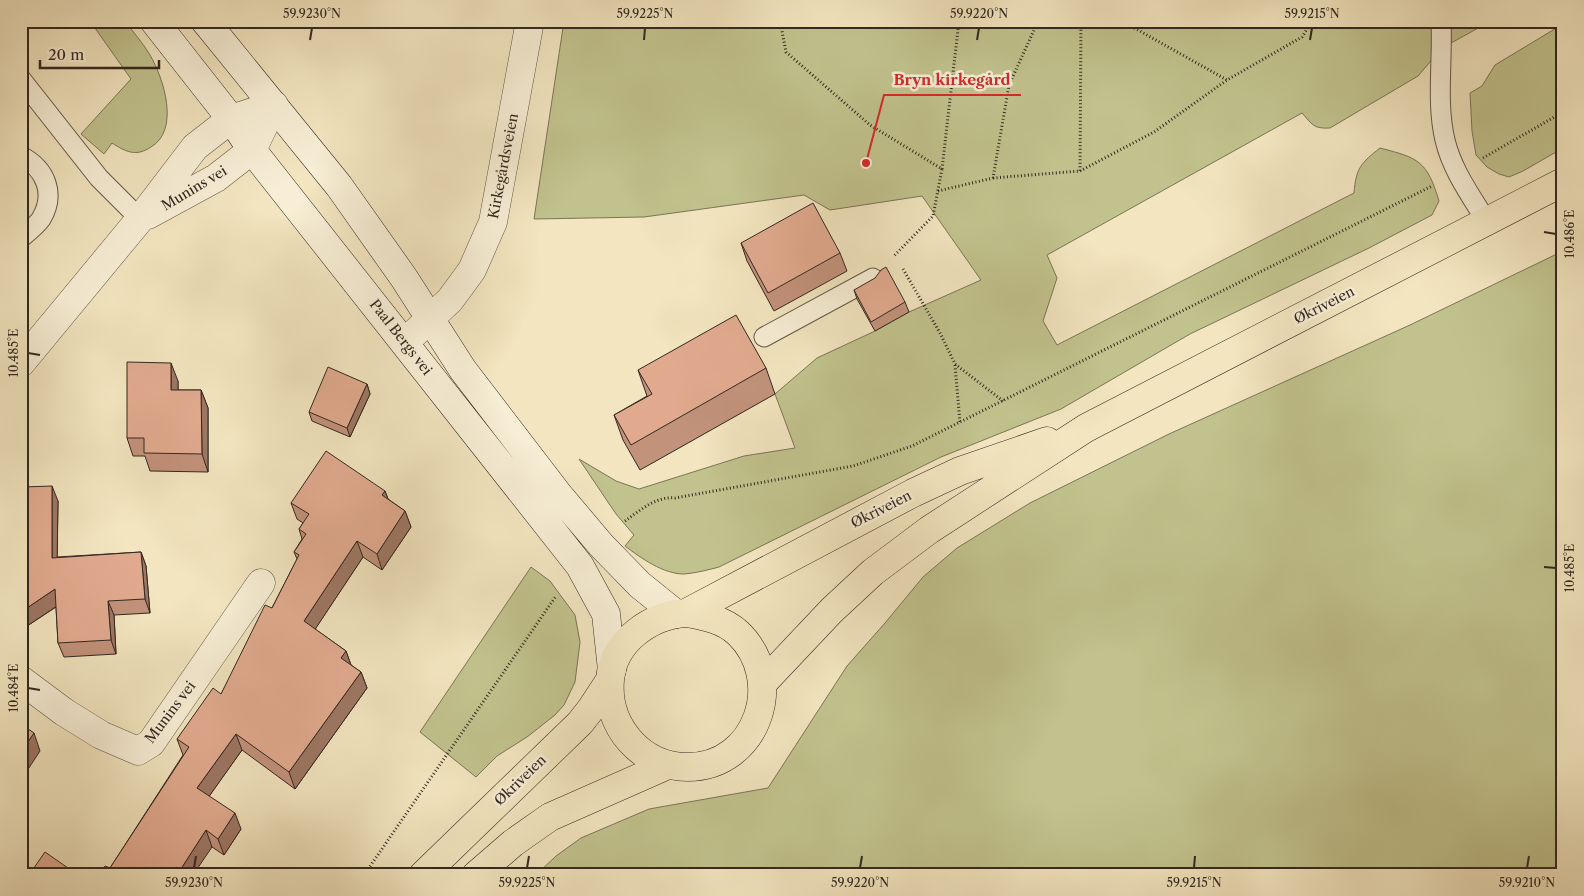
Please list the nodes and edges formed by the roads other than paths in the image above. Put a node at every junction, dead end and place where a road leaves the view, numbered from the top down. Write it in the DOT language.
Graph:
graph roads {
  1 [pos="154,21"];
  2 [pos="205,21"];
  3 [pos="530,21"];
  4 [pos="1441,21"];
  5 [pos="21,79"];
  6 [pos="274,105"];
  7 [pos="231,119"];
  8 [pos="252,150"];
  9 [pos="21,156"];
  10 [pos="1563,182"];
  11 [pos="140,219"];
  12 [pos="1487,222"];
  13 [pos="21,238"];
  14 [pos="873,278"];
  15 [pos="430,319"];
  16 [pos="764,337"];
  17 [pos="405,342"];
  18 [pos="21,363"];
  19 [pos="1086,428"];
  20 [pos="261,583"];
  21 [pos="681,613"];
  22 [pos="611,675"];
  23 [pos="21,680"];
  24 [pos="763,683"];
  25 [pos="668,765"];
  26 [pos="423,875"];
  27 [pos="476,875"];
  1 -- 7 [label="street, Paal Bergs vei"];
  2 -- 6 [label="street"];
  3 -- 15 [label="street, Kirkegårdsveien"];
  4 -- 12 [label="lane"];
  5 -- 11 [label="lane"];
  6 -- 7 [label="street, Munins vei"];
  6 -- 8 [label="street, Munins vei"];
  6 -- 15 [label="street"];
  7 -- 8 [label="street, Paal Bergs vei"];
  7 -- 11 [label="street, Munins vei"];
  8 -- 11 [label="street, Munins vei"];
  8 -- 17 [label="street, Paal Bergs vei"];
  9 -- 13 [label="lane"];
  10 -- 12 [label="main road, Økriveien"];
  11 -- 18 [label="street, Munins vei"];
  12 -- 19 [label="main road, Økriveien"];
  14 -- 16 [label="lane"];
  15 -- 17 [label="street, Kirkegårdsveien"];
  15 -- 21 [label="street"];
  17 -- 22 [label="street, Paal Bergs vei"];
  19 -- 21 [label="main road, Økriveien"];
  19 -- 24 [label="main road, Økriveien"];
  20 -- 23 [label="street, Munins vei"];
  21 -- 22 [label="main road"];
  21 -- 24 [label="main road"];
  22 -- 25 [label="main road"];
  22 -- 26 [label="main road, Økriveien"];
  24 -- 25 [label="main road"];
  25 -- 27 [label="main road"];
}
